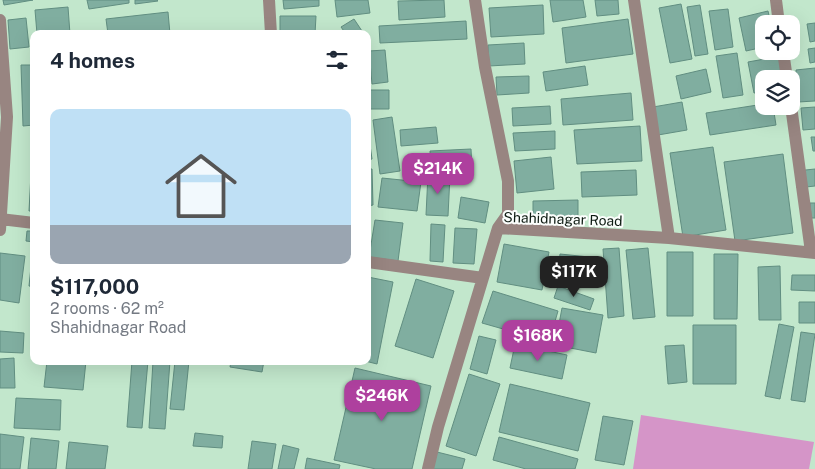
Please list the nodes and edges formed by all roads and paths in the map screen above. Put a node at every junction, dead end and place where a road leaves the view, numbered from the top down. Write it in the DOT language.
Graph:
graph roads {
  1 [pos="269,0"];
  2 [pos="475,0"];
  3 [pos="634,0"];
  4 [pos="776,0"];
  5 [pos="778,15"];
  6 [pos="0,20"];
  7 [pos="271,30"];
  8 [pos="792,115"];
  9 [pos="1,223"];
  10 [pos="30,223"];
  11 [pos="498,228"];
  12 [pos="669,238"];
  13 [pos="813,253"];
  14 [pos="371,262"];
  15 [pos="483,278"];
  16 [pos="428,469"];
  1 -- 7 [label="street"];
  2 -- 11 [label="street"];
  3 -- 12 [label="street"];
  4 -- 5 [label="street"];
  6 -- 9 [label="street"];
  8 -- 13 [label="street"];
  9 -- 10 [label="street"];
  11 -- 12 [label="street, Shahidnagar Road"];
  11 -- 15 [label="street, Shahidnagar Road"];
  12 -- 13 [label="street, Shahidnagar Road"];
  14 -- 15 [label="street"];
  15 -- 16 [label="street, Shahidnagar Road"];
}
